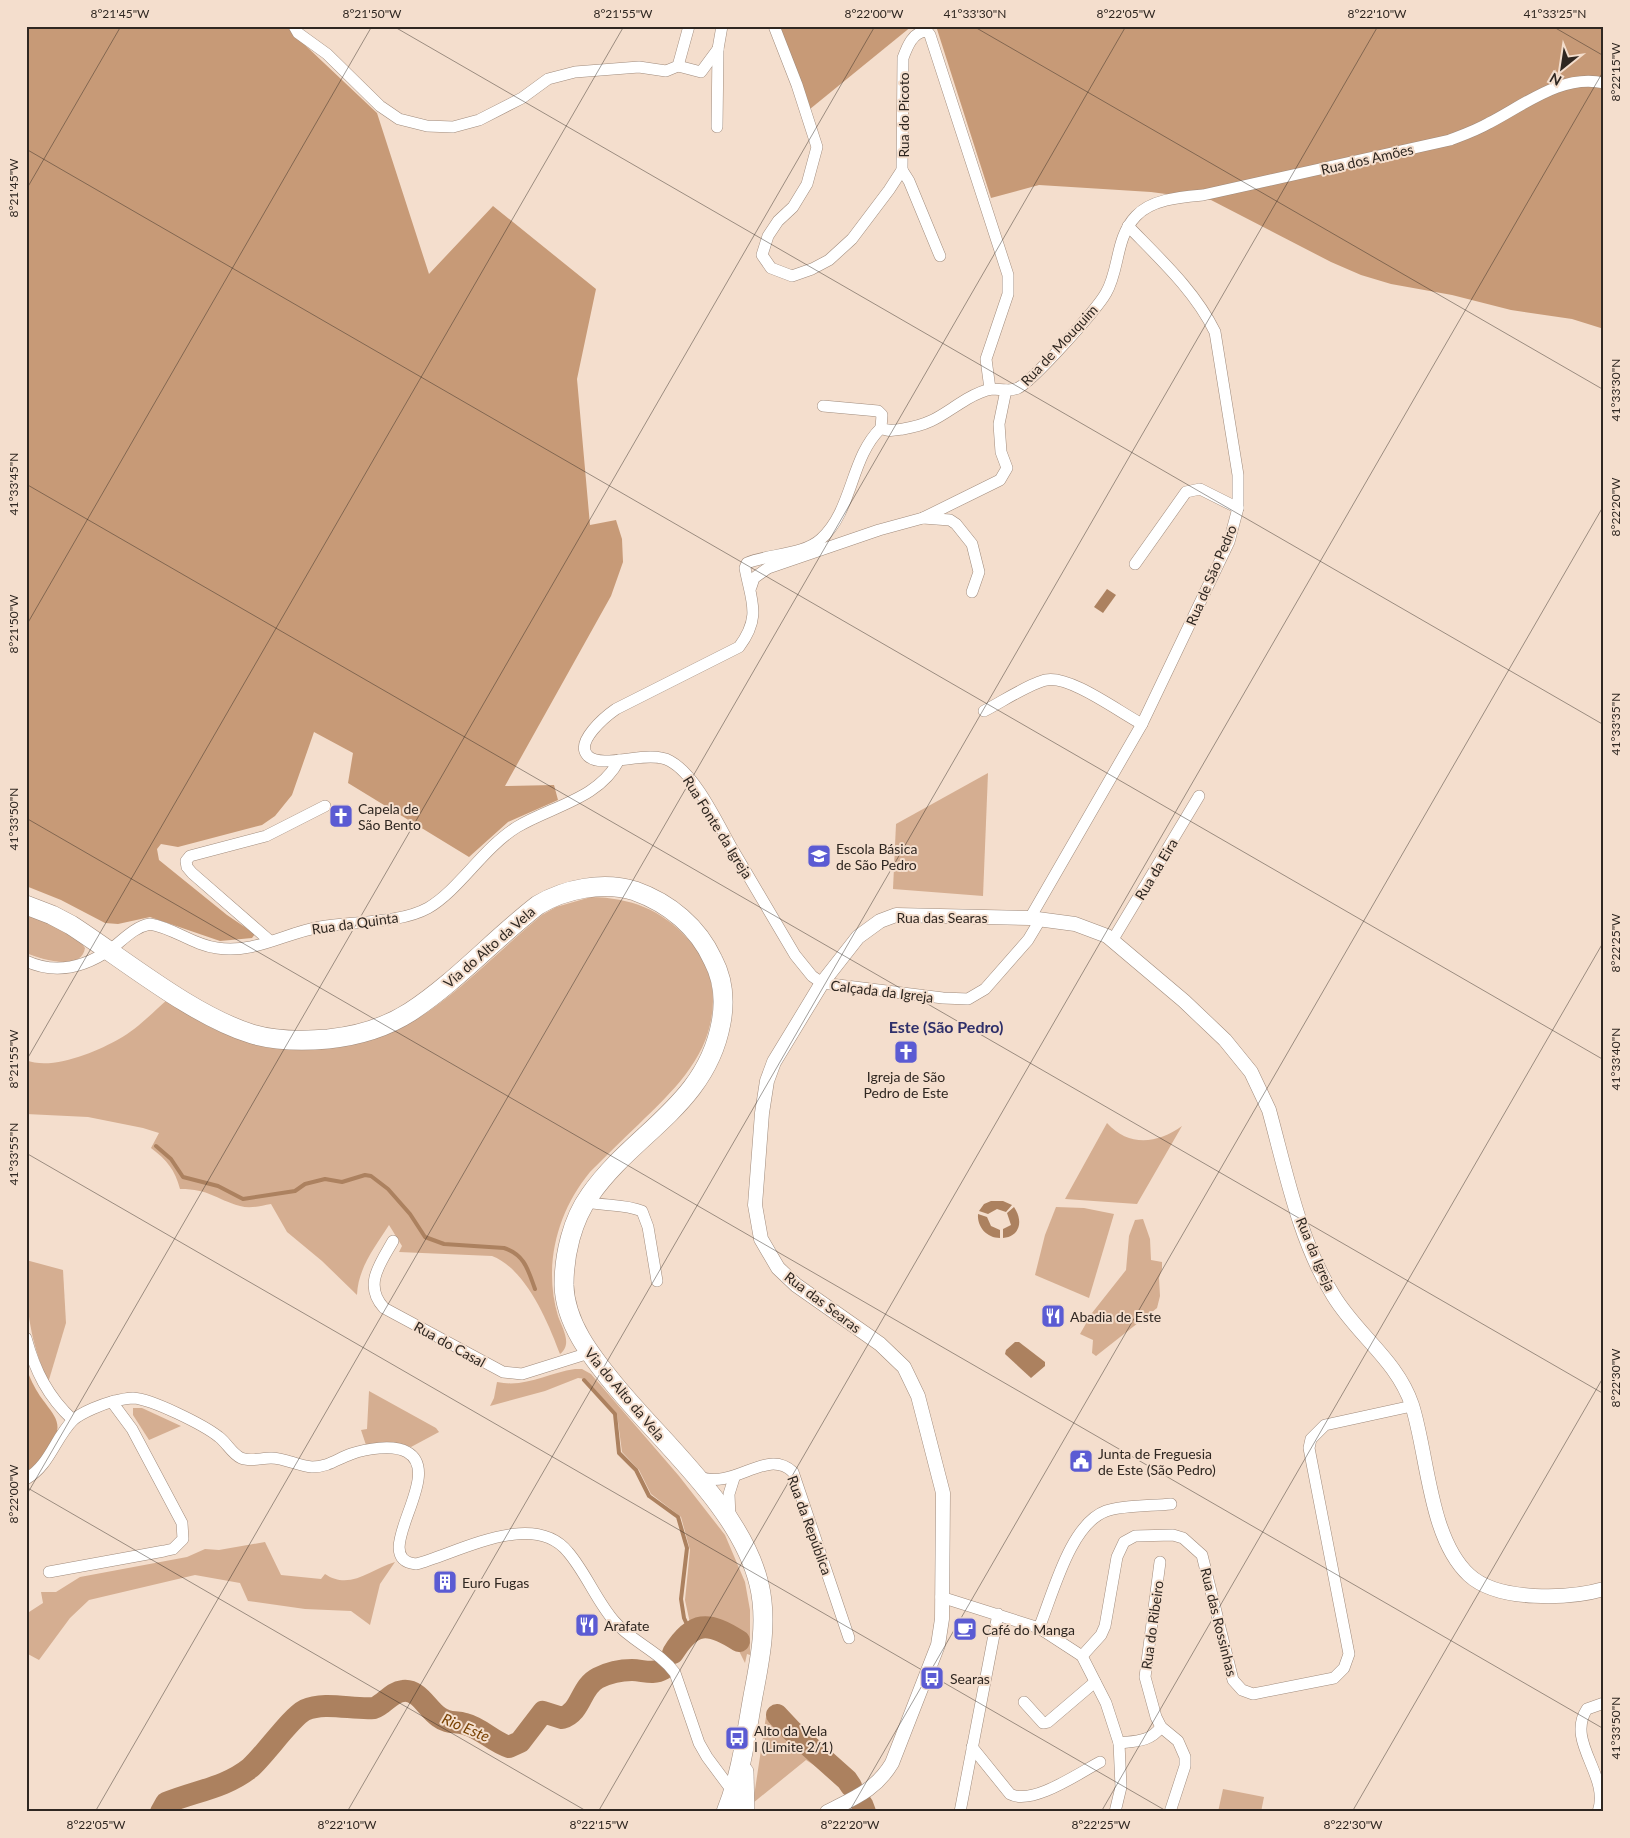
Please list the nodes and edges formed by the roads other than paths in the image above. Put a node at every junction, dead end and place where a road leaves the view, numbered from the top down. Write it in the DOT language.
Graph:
graph roads {
  1 [pos="294,26"];
  2 [pos="689,26"];
  3 [pos="722,26"];
  4 [pos="774,26"];
  5 [pos="718,49"];
  6 [pos="678,66"];
  7 [pos="1604,84"];
  8 [pos="717,127"];
  9 [pos="902,170"];
  10 [pos="1128,226"];
  11 [pos="940,256"];
  12 [pos="990,389"];
  13 [pos="1006,390"];
  14 [pos="823,406"];
  15 [pos="881,428"];
  16 [pos="1238,508"];
  17 [pos="923,518"];
  18 [pos="1135,564"];
  19 [pos="751,587"];
  20 [pos="972,592"];
  21 [pos="984,711"];
  22 [pos="1142,724"];
  23 [pos="619,760"];
  24 [pos="1199,796"];
  25 [pos="325,806"];
  26 [pos="26,905"];
  27 [pos="1035,919"];
  28 [pos="270,941"];
  29 [pos="1112,941"];
  30 [pos="109,950"];
  31 [pos="26,961"];
  32 [pos="822,983"];
  33 [pos="586,1202"];
  34 [pos="393,1242"];
  35 [pos="657,1281"];
  36 [pos="26,1338"];
  37 [pos="589,1352"];
  38 [pos="112,1402"];
  39 [pos="1412,1406"];
  40 [pos="73,1420"];
  41 [pos="734,1478"];
  42 [pos="26,1479"];
  43 [pos="716,1491"];
  44 [pos="1171,1504"];
  45 [pos="1160,1562"];
  46 [pos="48,1572"];
  47 [pos="1604,1589"];
  48 [pos="941,1597"];
  49 [pos="998,1614"];
  50 [pos="1039,1628"];
  51 [pos="849,1638"];
  52 [pos="1082,1656"];
  53 [pos="1095,1682"];
  54 [pos="1024,1702"];
  55 [pos="1604,1703"];
  56 [pos="1161,1727"];
  57 [pos="1119,1743"];
  58 [pos="972,1747"];
  59 [pos="742,1759"];
  60 [pos="1100,1762"];
  61 [pos="733,1792"];
  62 [pos="739,1810"];
  63 [pos="827,1812"];
  64 [pos="960,1812"];
  65 [pos="1116,1812"];
  66 [pos="1170,1812"];
  67 [pos="1598,1812"];
  1 -- 6 [label="street"];
  2 -- 6 [label="street"];
  3 -- 5 [label="street"];
  4 -- 9 [label="street, Rua do Picoto"];
  5 -- 6 [label="street"];
  5 -- 8 [label="street"];
  7 -- 10 [label="street, Rua dos Amões"];
  9 -- 11 [label="street"];
  9 -- 12 [label="street, Rua do Picoto"];
  10 -- 13 [label="street, Rua de Mouquim"];
  10 -- 16 [label="street, Rua de São Pedro"];
  12 -- 13 [label="street"];
  12 -- 15 [label="street"];
  13 -- 17 [label="street, Rua de Mouquim"];
  14 -- 15 [label="street"];
  15 -- 19 [label="street"];
  16 -- 18 [label="street"];
  16 -- 22 [label="street, Rua de São Pedro"];
  17 -- 19 [label="street, Rua de Mouquim"];
  17 -- 20 [label="street"];
  19 -- 23 [label="street, Rua Fonte da Igreja"];
  21 -- 22 [label="street"];
  22 -- 27 [label="street, Rua de São Pedro"];
  23 -- 28 [label="street, Rua da Quinta"];
  23 -- 32 [label="street, Rua Fonte da Igreja"];
  24 -- 29 [label="street, Rua da Eira"];
  25 -- 28 [label="street"];
  26 -- 30 [label="main road, Via do Alto da Vela"];
  27 -- 29 [label="street, Rua da Igreja"];
  27 -- 32 [label="street, Rua das Searas"];
  27 -- 32 [label="street, Calçada da Igreja"];
  28 -- 30 [label="street, Rua da Quinta"];
  29 -- 39 [label="street, Rua da Igreja"];
  30 -- 31 [label="street, Rua da Quinta"];
  30 -- 33 [label="main road, Via do Alto da Vela"];
  32 -- 48 [label="street, Rua das Searas"];
  33 -- 35 [label="street"];
  33 -- 37 [label="main road, Via do Alto da Vela"];
  34 -- 37 [label="street, Rua do Casal"];
  36 -- 40 [label="street"];
  37 -- 43 [label="main road, Via do Alto da Vela"];
  38 -- 40 [label="street"];
  38 -- 46 [label="street"];
  38 -- 61 [label="street"];
  39 -- 47 [label="street, Rua da Igreja"];
  39 -- 52 [label="street, Rua das Rossinhas"];
  40 -- 42 [label="street"];
  41 -- 43 [label="street, Rua da República"];
  41 -- 43 [label="street"];
  41 -- 51 [label="street, Rua da República"];
  43 -- 59 [label="main road, Via do Alto da Vela"];
  44 -- 50 [label="street"];
  45 -- 56 [label="street, Rua do Ribeiro"];
  48 -- 49 [label="street"];
  48 -- 63 [label="street, Rua das Searas"];
  49 -- 50 [label="street"];
  49 -- 58 [label="street"];
  50 -- 52 [label="street"];
  52 -- 53 [label="street"];
  53 -- 54 [label="street"];
  53 -- 57 [label="street"];
  55 -- 67 [label="street"];
  56 -- 57 [label="street"];
  56 -- 66 [label="street"];
  57 -- 65 [label="street"];
  58 -- 60 [label="street"];
  58 -- 64 [label="street"];
  59 -- 61 [label="main road"];
  59 -- 62 [label="main road"];
  61 -- 62 [label="main road"];
}
